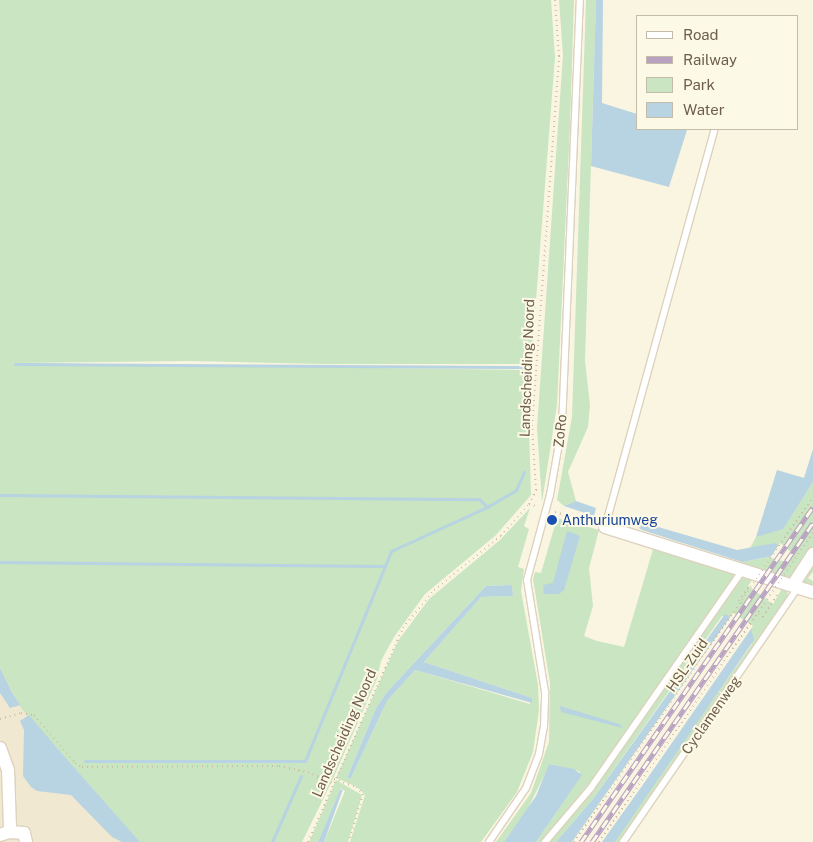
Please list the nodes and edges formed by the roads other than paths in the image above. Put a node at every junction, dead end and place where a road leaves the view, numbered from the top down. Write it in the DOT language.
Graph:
graph roads {
  1 [pos="580,0"];
  2 [pos="715,130"];
  3 [pos="605,527"];
  4 [pos="813,554"];
  5 [pos="743,570"];
  6 [pos="795,586"];
  7 [pos="813,592"];
  8 [pos="0,748"];
  9 [pos="4,834"];
  10 [pos="26,842"];
  11 [pos="488,842"];
  12 [pos="546,842"];
  13 [pos="623,842"];
  1 -- 11 [label="lane, ZoRo"];
  2 -- 3 [label="lane"];
  3 -- 5 [label="street"];
  4 -- 6 [label="street, Cyclamenweg"];
  5 -- 6 [label="street"];
  5 -- 12 [label="lane"];
  6 -- 7 [label="street"];
  6 -- 13 [label="lane, Cyclamenweg"];
  8 -- 9 [label="street"];
  9 -- 10 [label="street"];
}
